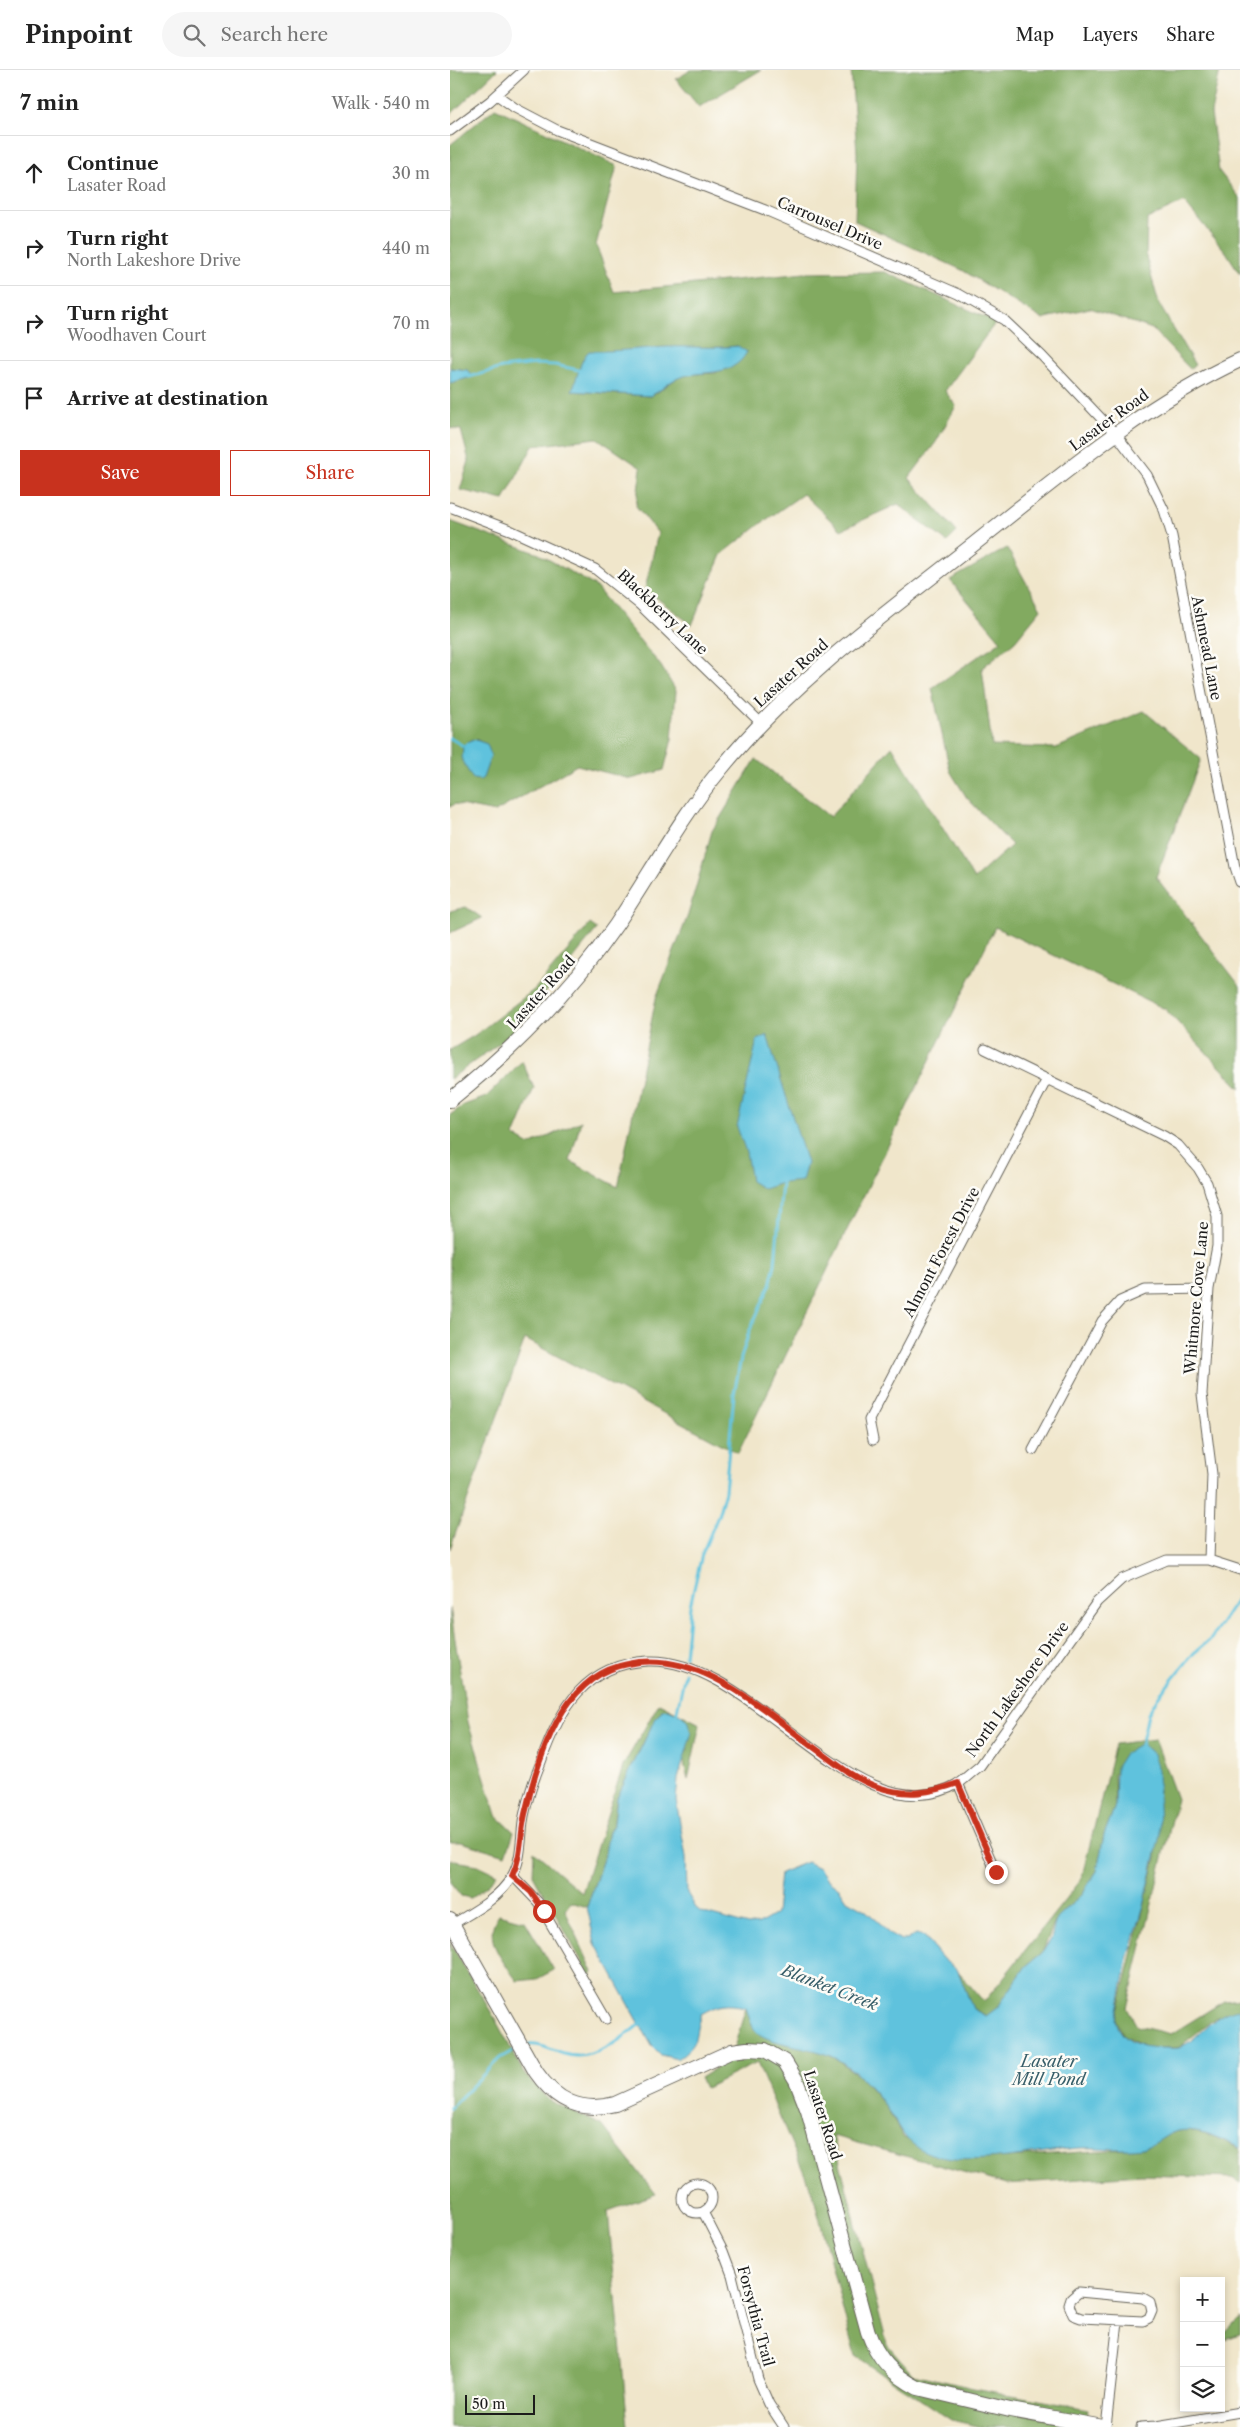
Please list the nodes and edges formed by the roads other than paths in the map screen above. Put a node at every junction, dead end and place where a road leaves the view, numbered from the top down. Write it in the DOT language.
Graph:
graph roads {
  1 [pos="524,70"];
  2 [pos="497,95"];
  3 [pos="450,131"];
  4 [pos="1240,360"];
  5 [pos="1115,433"];
  6 [pos="450,507"];
  7 [pos="761,723"];
  8 [pos="1240,882"];
  9 [pos="984,1049"];
  10 [pos="1047,1080"];
  11 [pos="450,1100"];
  12 [pos="1209,1289"];
  13 [pos="873,1440"];
  14 [pos="1033,1450"];
  15 [pos="1209,1560"];
  16 [pos="1240,1570"];
  17 [pos="958,1783"];
  18 [pos="996,1872"];
  19 [pos="512,1876"];
  20 [pos="451,1922"];
  21 [pos="606,2019"];
  22 [pos="703,2212"];
  23 [pos="1118,2321"];
  24 [pos="1240,2412"];
  25 [pos="784,2427"];
  26 [pos="1104,2427"];
  27 [pos="1141,2427"];
  1 -- 2 [label="street"];
  2 -- 3 [label="street"];
  2 -- 5 [label="street, Carrousel Drive"];
  4 -- 5 [label="street, Lasater Road"];
  5 -- 7 [label="street, Lasater Road"];
  5 -- 8 [label="street, Ashmead Lane"];
  6 -- 7 [label="street, Blackberry Lane"];
  7 -- 11 [label="street, Lasater Road"];
  9 -- 10 [label="street, Whitmore Cove Lane"];
  10 -- 12 [label="street, Whitmore Cove Lane"];
  10 -- 13 [label="street, Almont Forest Drive"];
  12 -- 14 [label="street"];
  12 -- 15 [label="street, Whitmore Cove Lane"];
  15 -- 16 [label="street, North Lakeshore Drive"];
  15 -- 17 [label="street, North Lakeshore Drive"];
  17 -- 18 [label="street"];
  17 -- 19 [label="street, North Lakeshore Drive"];
  19 -- 20 [label="street, North Lakeshore Drive"];
  19 -- 21 [label="street"];
  20 -- 26 [label="street, Lasater Road"];
  22 -- 25 [label="street, Forsythia Trail"];
  23 -- 23 [label="street"];
  23 -- 26 [label="street"];
  24 -- 27 [label="street"];
}
